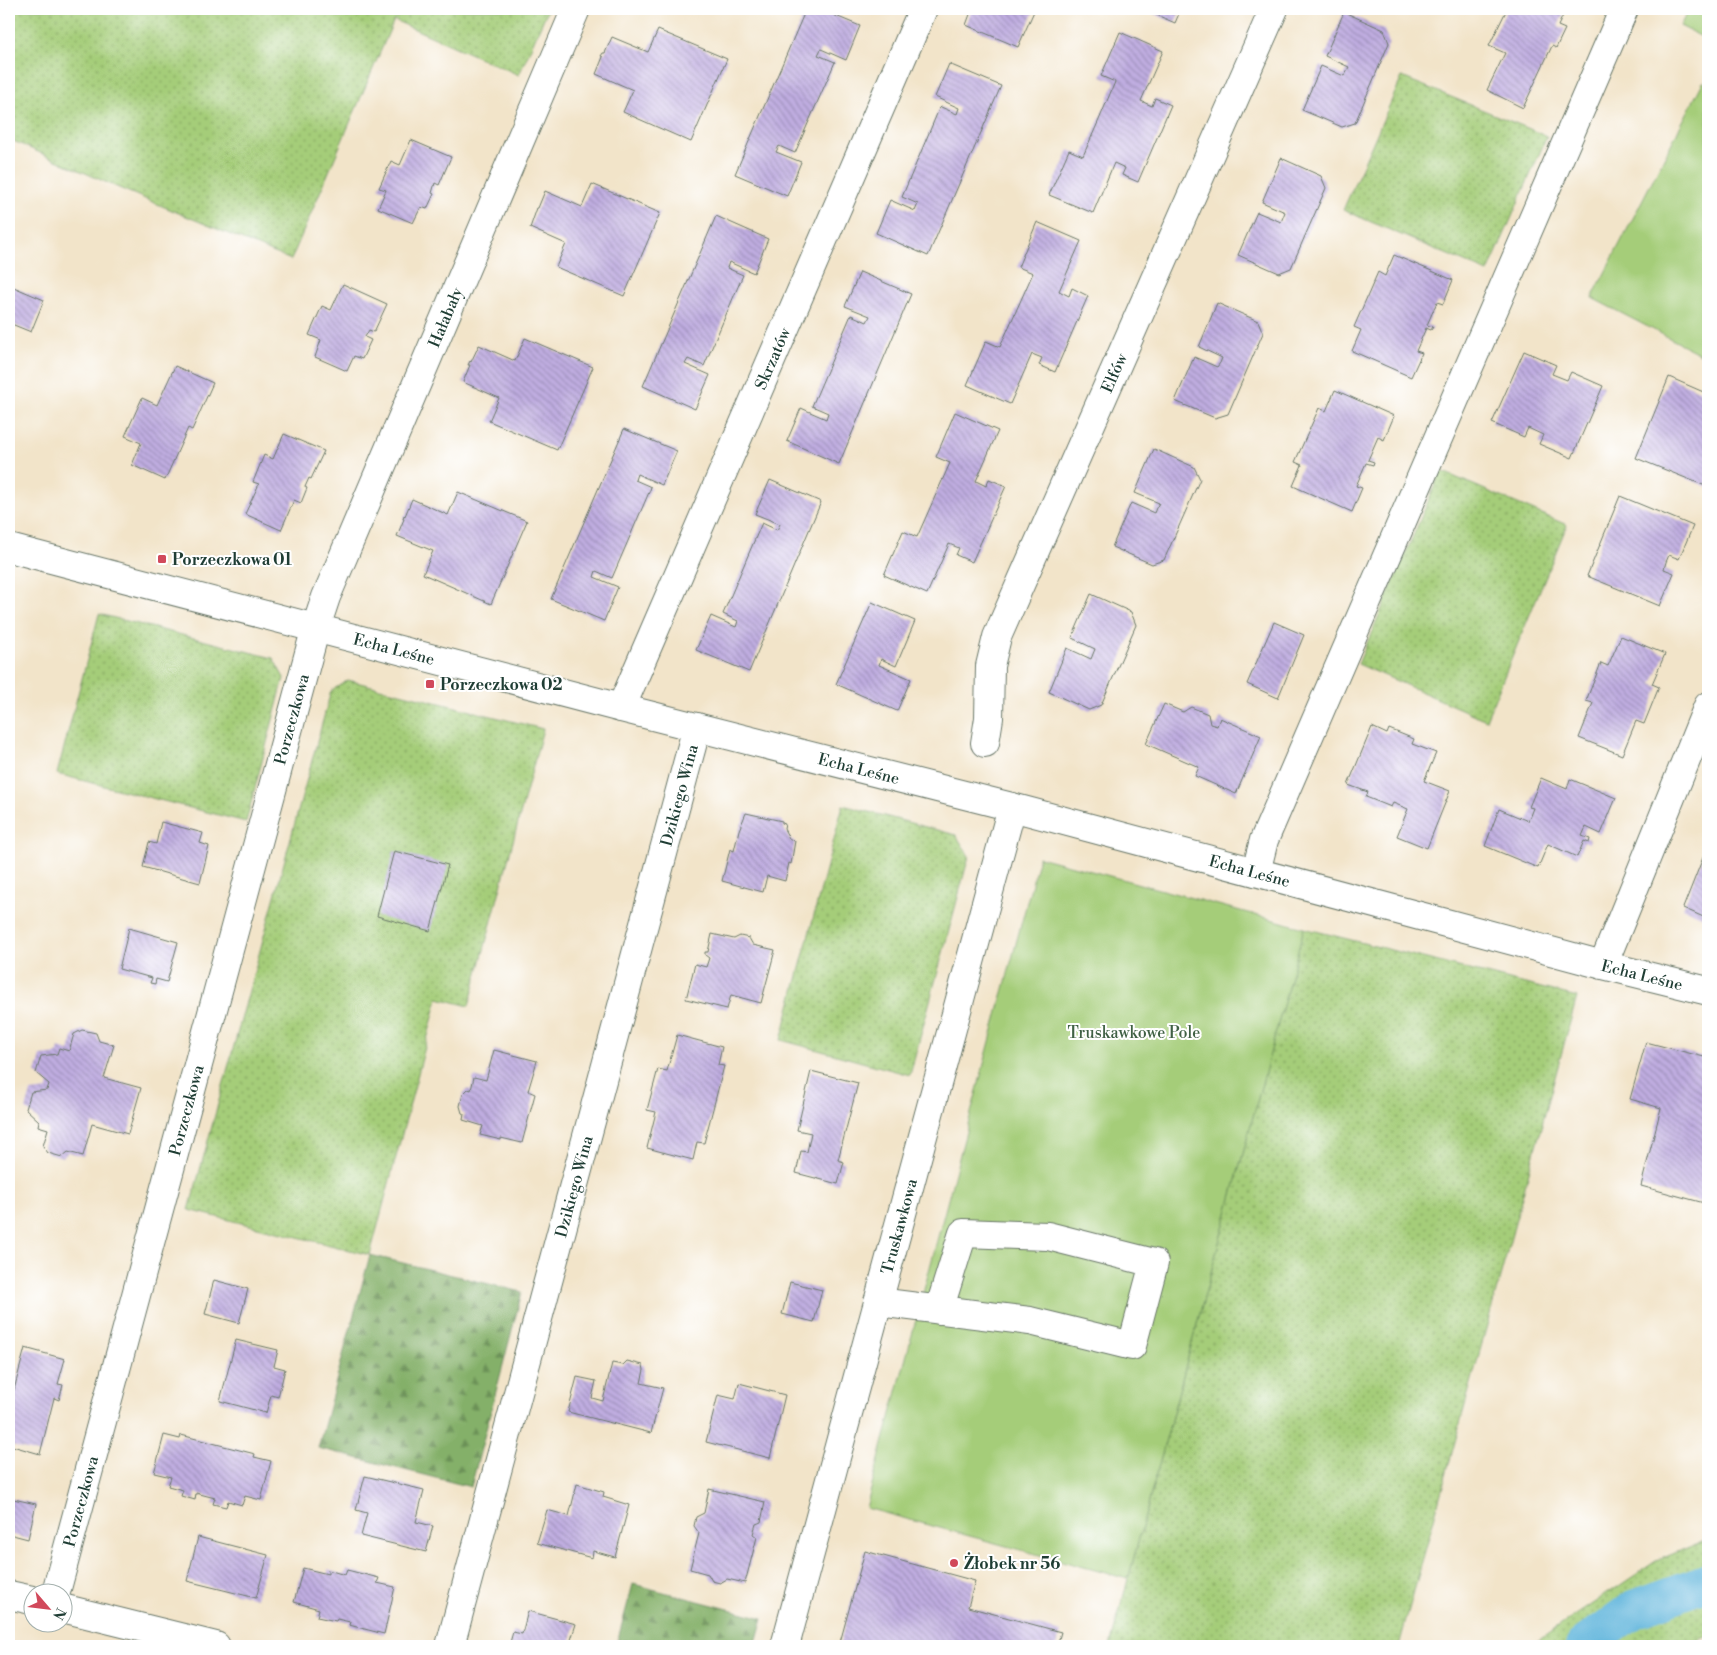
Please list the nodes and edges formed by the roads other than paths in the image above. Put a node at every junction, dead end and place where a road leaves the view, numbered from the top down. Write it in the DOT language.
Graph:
graph roads {
  1 [pos="576,9"];
  2 [pos="923,9"];
  3 [pos="1274,9"];
  4 [pos="1624,9"];
  5 [pos="9,548"];
  6 [pos="316,627"];
  7 [pos="1708,706"];
  8 [pos="621,708"];
  9 [pos="697,727"];
  10 [pos="985,743"];
  11 [pos="1012,807"];
  12 [pos="1256,872"];
  13 [pos="1603,965"];
  14 [pos="1708,991"];
  15 [pos="878,1302"];
  16 [pos="939,1310"];
  17 [pos="59,1582"];
  18 [pos="9,1595"];
  19 [pos="22,1598"];
  20 [pos="72,1610"];
  21 [pos="216,1646"];
  22 [pos="450,1646"];
  23 [pos="785,1646"];
  1 -- 6 [label="street, Hałabały"];
  2 -- 8 [label="street, Skrzatów"];
  3 -- 10 [label="street, Elfów"];
  4 -- 12 [label="street"];
  5 -- 6 [label="street, Echa Leśne"];
  6 -- 8 [label="street, Echa Leśne"];
  6 -- 17 [label="street, Porzeczkowa"];
  7 -- 13 [label="street"];
  8 -- 9 [label="street, Echa Leśne"];
  9 -- 11 [label="street, Echa Leśne"];
  9 -- 22 [label="street, Dzikiego Wina"];
  11 -- 12 [label="street, Echa Leśne"];
  11 -- 15 [label="street, Truskawkowa"];
  12 -- 13 [label="street, Echa Leśne"];
  13 -- 14 [label="street, Echa Leśne"];
  15 -- 16 [label="street"];
  15 -- 23 [label="street, Truskawkowa"];
  16 -- 16 [label="street"];
  18 -- 19 [label="street"];
  20 -- 21 [label="street"];
}
